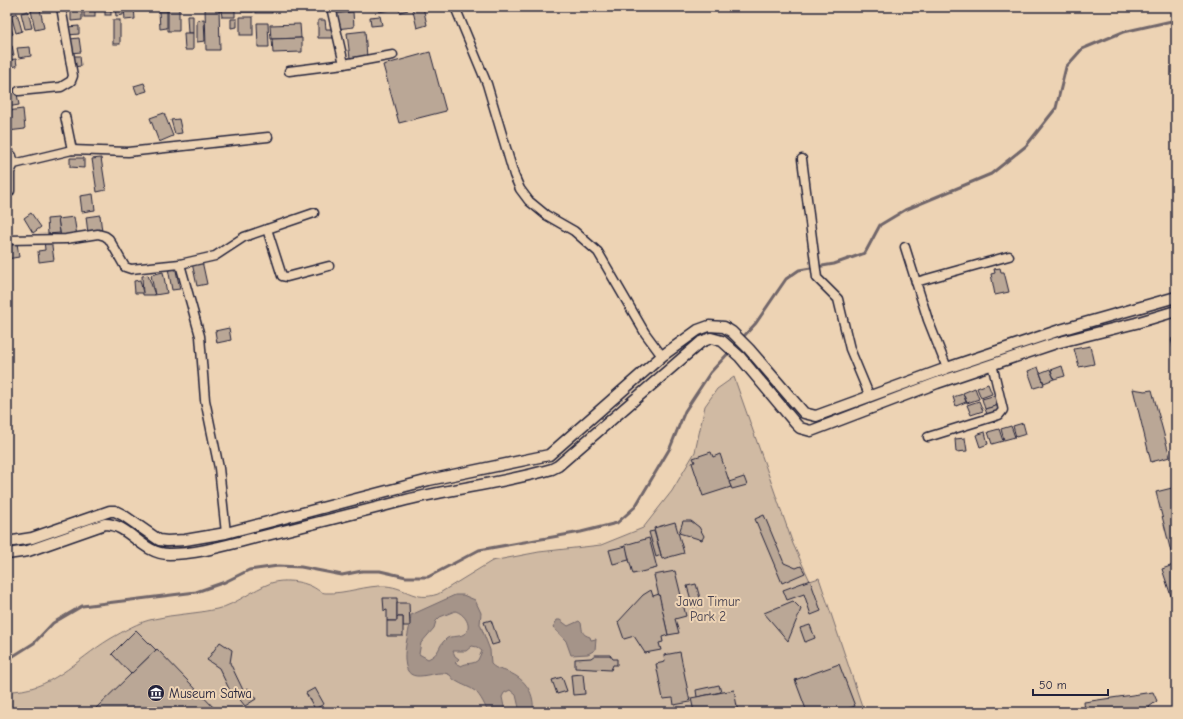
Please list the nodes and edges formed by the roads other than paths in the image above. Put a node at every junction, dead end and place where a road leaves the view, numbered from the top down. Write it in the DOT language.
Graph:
graph roads {
  1 [pos="61,7"];
  2 [pos="331,7"];
  3 [pos="455,7"];
  4 [pos="393,55"];
  5 [pos="344,64"];
  6 [pos="288,71"];
  7 [pos="19,92"];
  8 [pos="65,116"];
  9 [pos="268,137"];
  10 [pos="72,150"];
  11 [pos="7,151"];
  12 [pos="802,158"];
  13 [pos="14,164"];
  14 [pos="7,192"];
  15 [pos="314,213"];
  16 [pos="267,229"];
  17 [pos="7,240"];
  18 [pos="905,247"];
  19 [pos="1009,256"];
  20 [pos="180,264"];
  21 [pos="329,266"];
  22 [pos="916,282"];
  23 [pos="1176,297"];
  24 [pos="1176,311"];
  25 [pos="731,332"];
  26 [pos="1034,339"];
  27 [pos="722,340"];
  28 [pos="749,349"];
  29 [pos="1037,349"];
  30 [pos="662,356"];
  31 [pos="740,357"];
  32 [pos="992,364"];
  33 [pos="947,368"];
  34 [pos="870,397"];
  35 [pos="928,438"];
  36 [pos="336,505"];
  37 [pos="311,510"];
  38 [pos="338,519"];
  39 [pos="314,524"];
  40 [pos="226,533"];
  41 [pos="23,541"];
  42 [pos="7,542"];
  43 [pos="28,551"];
  44 [pos="7,554"];
  1 -- 7 [label="street"];
  2 -- 5 [label="street"];
  3 -- 30 [label="street"];
  4 -- 5 [label="street"];
  5 -- 6 [label="street"];
  8 -- 10 [label="street"];
  9 -- 10 [label="street"];
  10 -- 13 [label="street"];
  11 -- 13 [label="street"];
  12 -- 34 [label="street"];
  13 -- 14 [label="street"];
  15 -- 16 [label="street"];
  16 -- 20 [label="street"];
  16 -- 21 [label="street"];
  17 -- 20 [label="street"];
  18 -- 22 [label="street"];
  19 -- 22 [label="street"];
  20 -- 40 [label="street"];
  22 -- 33 [label="street"];
  23 -- 26 [label="street"];
  24 -- 29 [label="street"];
  25 -- 27 [label="street"];
  25 -- 28 [label="street"];
  25 -- 30 [label="street"];
  26 -- 29 [label="street"];
  26 -- 33 [label="street"];
  27 -- 31 [label="street"];
  27 -- 38 [label="street"];
  28 -- 31 [label="street"];
  28 -- 34 [label="street"];
  29 -- 32 [label="street"];
  30 -- 36 [label="street"];
  31 -- 32 [label="street"];
  32 -- 35 [label="street"];
  33 -- 34 [label="street"];
  36 -- 37 [label="street"];
  36 -- 38 [label="street"];
  37 -- 39 [label="street"];
  37 -- 40 [label="street"];
  38 -- 39 [label="street"];
  39 -- 43 [label="street"];
  40 -- 41 [label="street"];
  41 -- 42 [label="street"];
  41 -- 43 [label="street"];
  43 -- 44 [label="street"];
}
